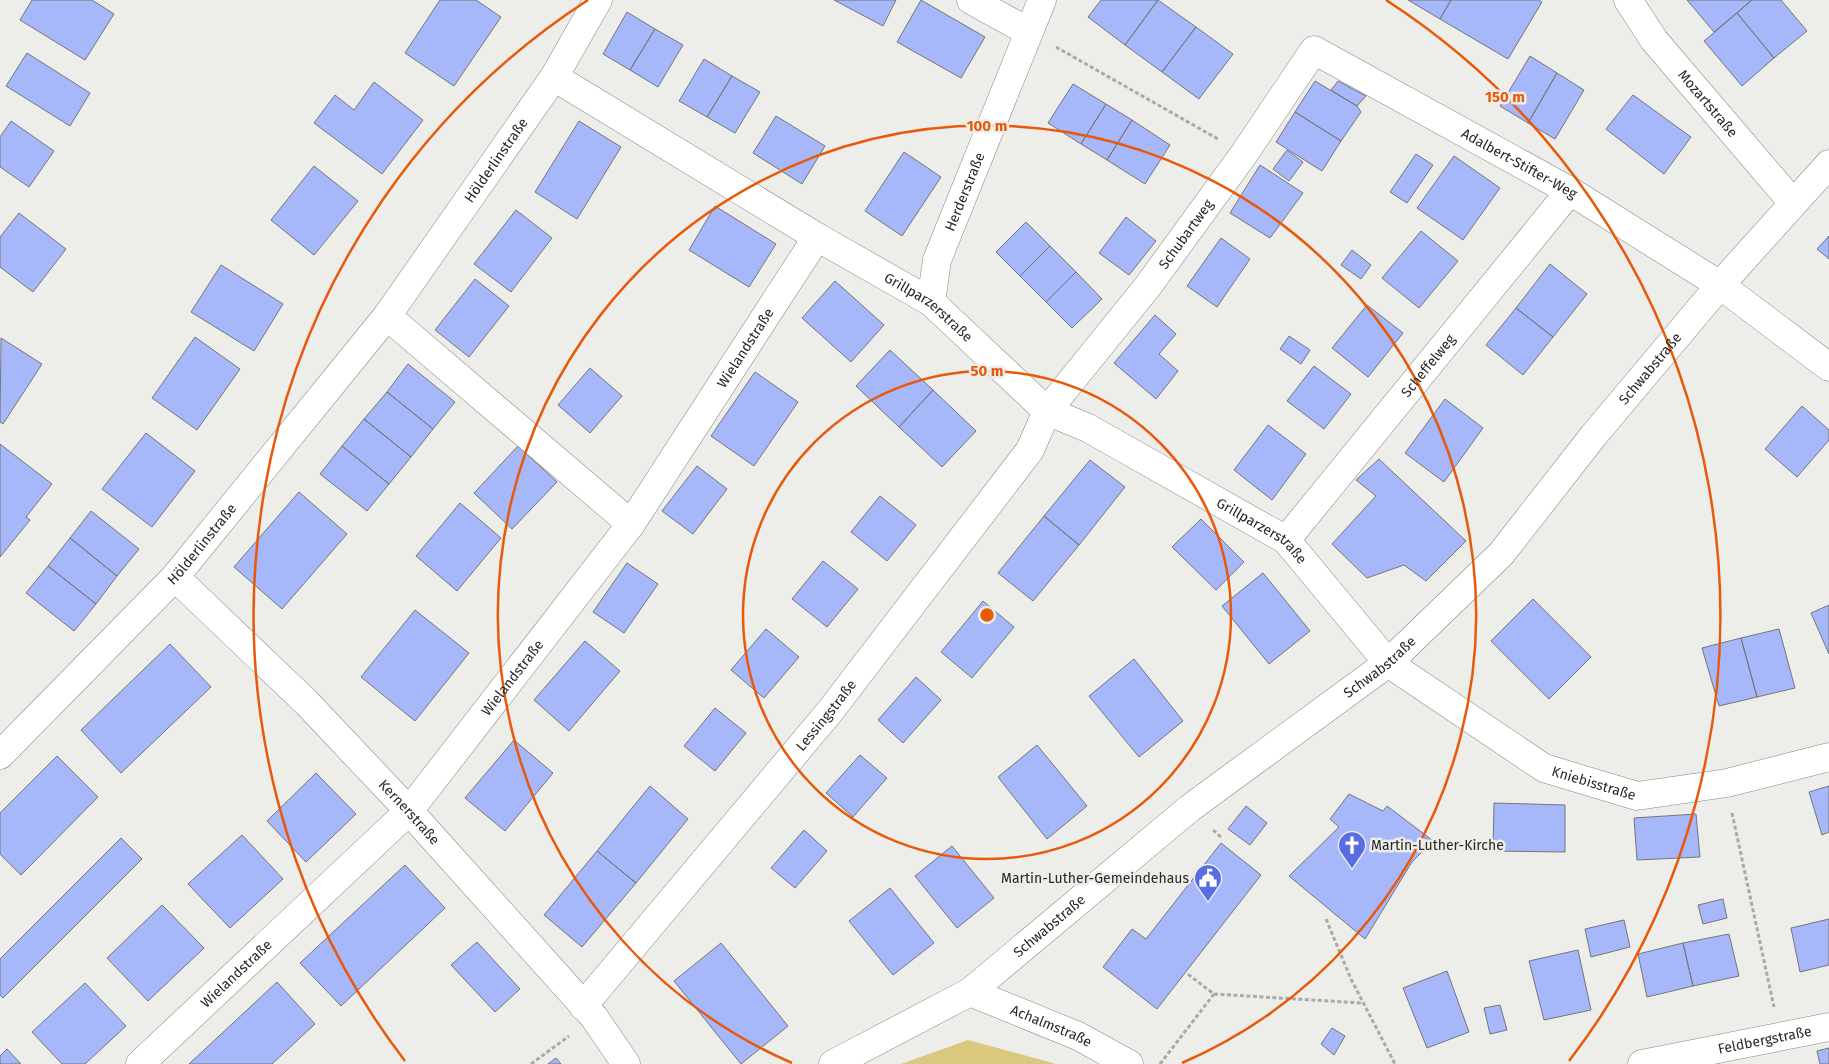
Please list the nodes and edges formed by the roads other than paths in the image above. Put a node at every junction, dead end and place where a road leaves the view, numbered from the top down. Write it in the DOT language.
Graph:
graph roads {
  1 [pos="598,0"];
  2 [pos="971,0"];
  3 [pos="1042,0"];
  4 [pos="1628,0"];
  5 [pos="1030,32"];
  6 [pos="1314,50"];
  7 [pos="554,77"];
  8 [pos="1829,164"];
  9 [pos="1570,191"];
  10 [pos="1793,203"];
  11 [pos="817,237"];
  12 [pos="1720,285"];
  13 [pos="931,302"];
  14 [pos="387,316"];
  15 [pos="1829,367"];
  16 [pos="1047,411"];
  17 [pos="631,524"];
  18 [pos="1286,540"];
  19 [pos="175,577"];
  20 [pos="1388,663"];
  21 [pos="0,755"];
  22 [pos="1829,757"];
  23 [pos="409,811"];
  24 [pos="970,992"];
  25 [pos="588,1012"];
  26 [pos="1829,1027"];
  27 [pos="140,1064"];
  28 [pos="626,1064"];
  29 [pos="833,1064"];
  30 [pos="1130,1064"];
  31 [pos="1642,1064"];
  1 -- 7 [label="street, Hölderlinstraße"];
  2 -- 5 [label="street"];
  3 -- 5 [label="street, Herderstraße"];
  4 -- 10 [label="street, Mozartstraße"];
  5 -- 13 [label="street, Herderstraße"];
  6 -- 9 [label="street, Adalbert-Stifter-Weg"];
  6 -- 16 [label="street, Schubartweg"];
  7 -- 11 [label="street, Grillparzerstraße"];
  7 -- 14 [label="street, Hölderlinstraße"];
  8 -- 10 [label="street, Schwabstraße"];
  9 -- 12 [label="street, Adalbert-Stifter-Weg"];
  9 -- 18 [label="street, Scheffelweg"];
  10 -- 12 [label="street, Schwabstraße"];
  11 -- 13 [label="street, Grillparzerstraße"];
  11 -- 17 [label="street, Wielandstraße"];
  12 -- 15 [label="street, Adalbert-Stifter-Weg"];
  12 -- 20 [label="street, Schwabstraße"];
  13 -- 16 [label="street, Grillparzerstraße"];
  14 -- 17 [label="street"];
  14 -- 19 [label="street, Hölderlinstraße"];
  16 -- 18 [label="street, Grillparzerstraße"];
  16 -- 25 [label="street, Lessingstraße"];
  17 -- 23 [label="street, Wielandstraße"];
  18 -- 20 [label="street, Grillparzerstraße"];
  19 -- 21 [label="street, Hölderlinstraße"];
  19 -- 23 [label="street, Kernerstraße"];
  20 -- 22 [label="street, Kniebisstraße"];
  20 -- 24 [label="street, Schwabstraße"];
  23 -- 25 [label="street, Kernerstraße"];
  23 -- 27 [label="street, Wielandstraße"];
  24 -- 29 [label="street, Schwabstraße"];
  24 -- 30 [label="street, Achalmstraße"];
  25 -- 28 [label="street, Kernerstraße"];
  26 -- 31 [label="street, Feldbergstraße"];
}
